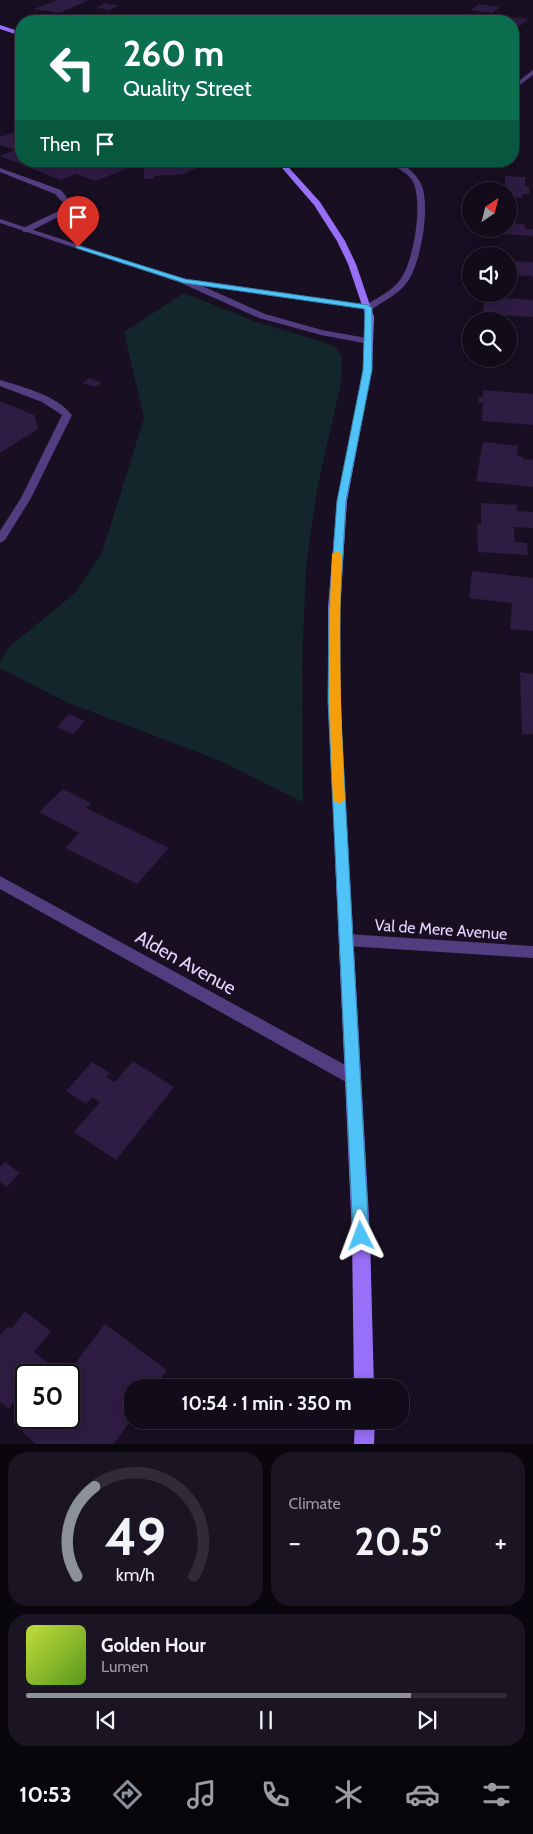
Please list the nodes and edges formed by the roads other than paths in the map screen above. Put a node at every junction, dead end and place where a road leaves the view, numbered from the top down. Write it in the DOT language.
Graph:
graph roads {
  1 [pos="0,27"];
  2 [pos="15,32"];
  3 [pos="533,72"];
  4 [pos="519,84"];
  5 [pos="284,167"];
  6 [pos="405,167"];
  7 [pos="402,168"];
  8 [pos="0,170"];
  9 [pos="0,221"];
  10 [pos="26,230"];
  11 [pos="184,281"];
  12 [pos="368,308"];
  13 [pos="369,341"];
  14 [pos="0,383"];
  15 [pos="0,540"];
  16 [pos="0,882"];
  17 [pos="347,940"];
  18 [pos="533,952"];
  19 [pos="352,1077"];
  20 [pos="364,1379"];
  21 [pos="365,1429"];
  22 [pos="364,1444"];
  1 -- 2 [label="main road"];
  3 -- 4 [label="street"];
  5 -- 12 [label="main road"];
  6 -- 7 [label="street"];
  7 -- 12 [label="street"];
  8 -- 10 [label="street"];
  9 -- 10 [label="street"];
  10 -- 11 [label="street"];
  11 -- 12 [label="street"];
  11 -- 13 [label="street"];
  12 -- 13 [label="main road"];
  13 -- 17 [label="main road"];
  14 -- 15 [label="street"];
  16 -- 19 [label="street, Alden Avenue"];
  17 -- 18 [label="street, Val de Mere Avenue"];
  17 -- 19 [label="main road"];
  19 -- 20 [label="main road"];
  21 -- 22 [label="main road"];
}
